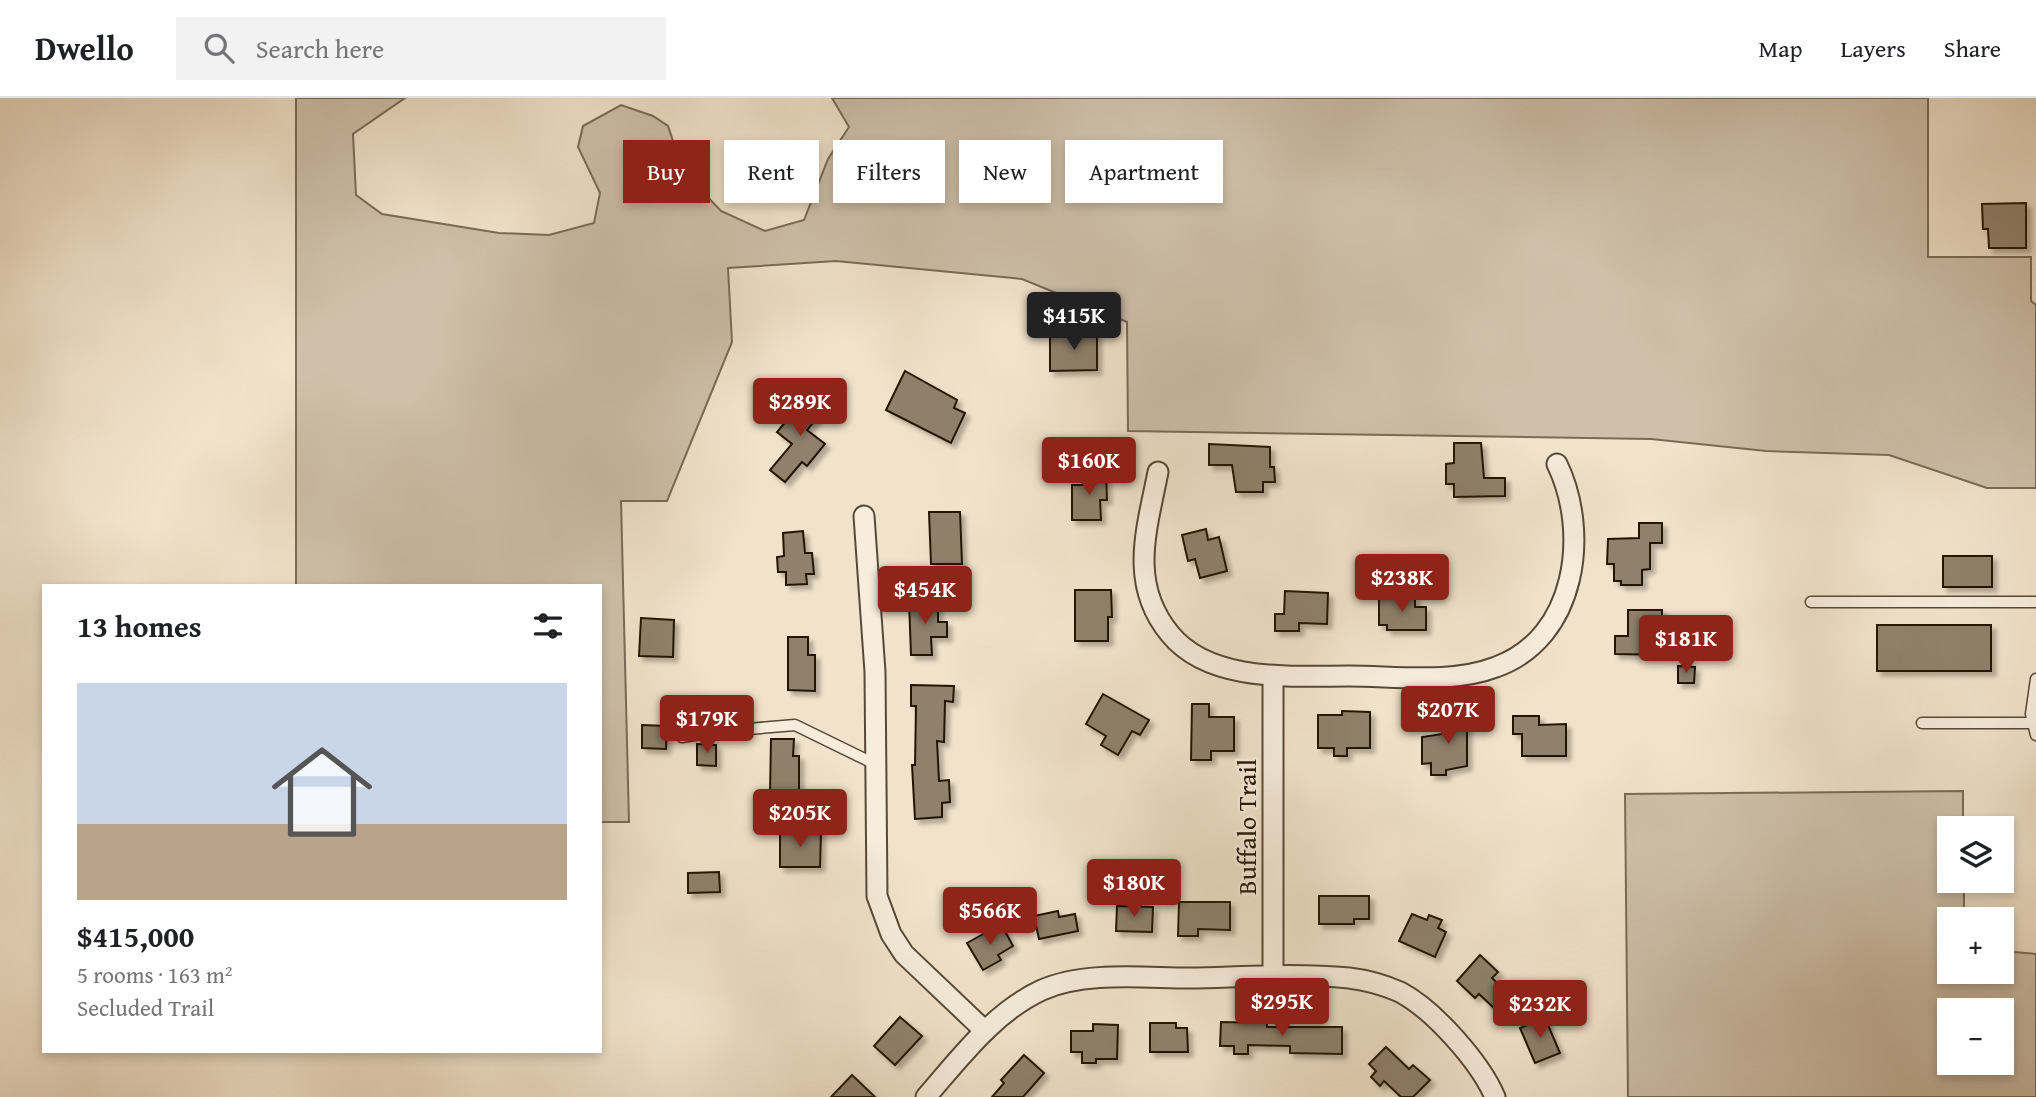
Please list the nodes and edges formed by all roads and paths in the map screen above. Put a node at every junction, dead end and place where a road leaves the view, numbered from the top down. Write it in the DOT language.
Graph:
graph roads {
  1 [pos="1557,464"];
  2 [pos="1158,472"];
  3 [pos="864,516"];
  4 [pos="1811,602"];
  5 [pos="2036,602"];
  6 [pos="1273,677"];
  7 [pos="2036,679"];
  8 [pos="1922,723"];
  9 [pos="2033,723"];
  10 [pos="2036,735"];
  11 [pos="682,737"];
  12 [pos="875,764"];
  13 [pos="1273,976"];
  14 [pos="985,1031"];
  15 [pos="926,1097"];
  16 [pos="1495,1097"];
  1 -- 6 [label="street"];
  2 -- 6 [label="street"];
  3 -- 12 [label="street"];
  4 -- 5 [label="lane"];
  6 -- 13 [label="street, Buffalo Trail"];
  7 -- 9 [label="lane"];
  8 -- 9 [label="lane"];
  9 -- 10 [label="lane"];
  11 -- 12 [label="lane"];
  12 -- 14 [label="street"];
  13 -- 14 [label="street"];
  13 -- 16 [label="street"];
  14 -- 15 [label="street"];
}
